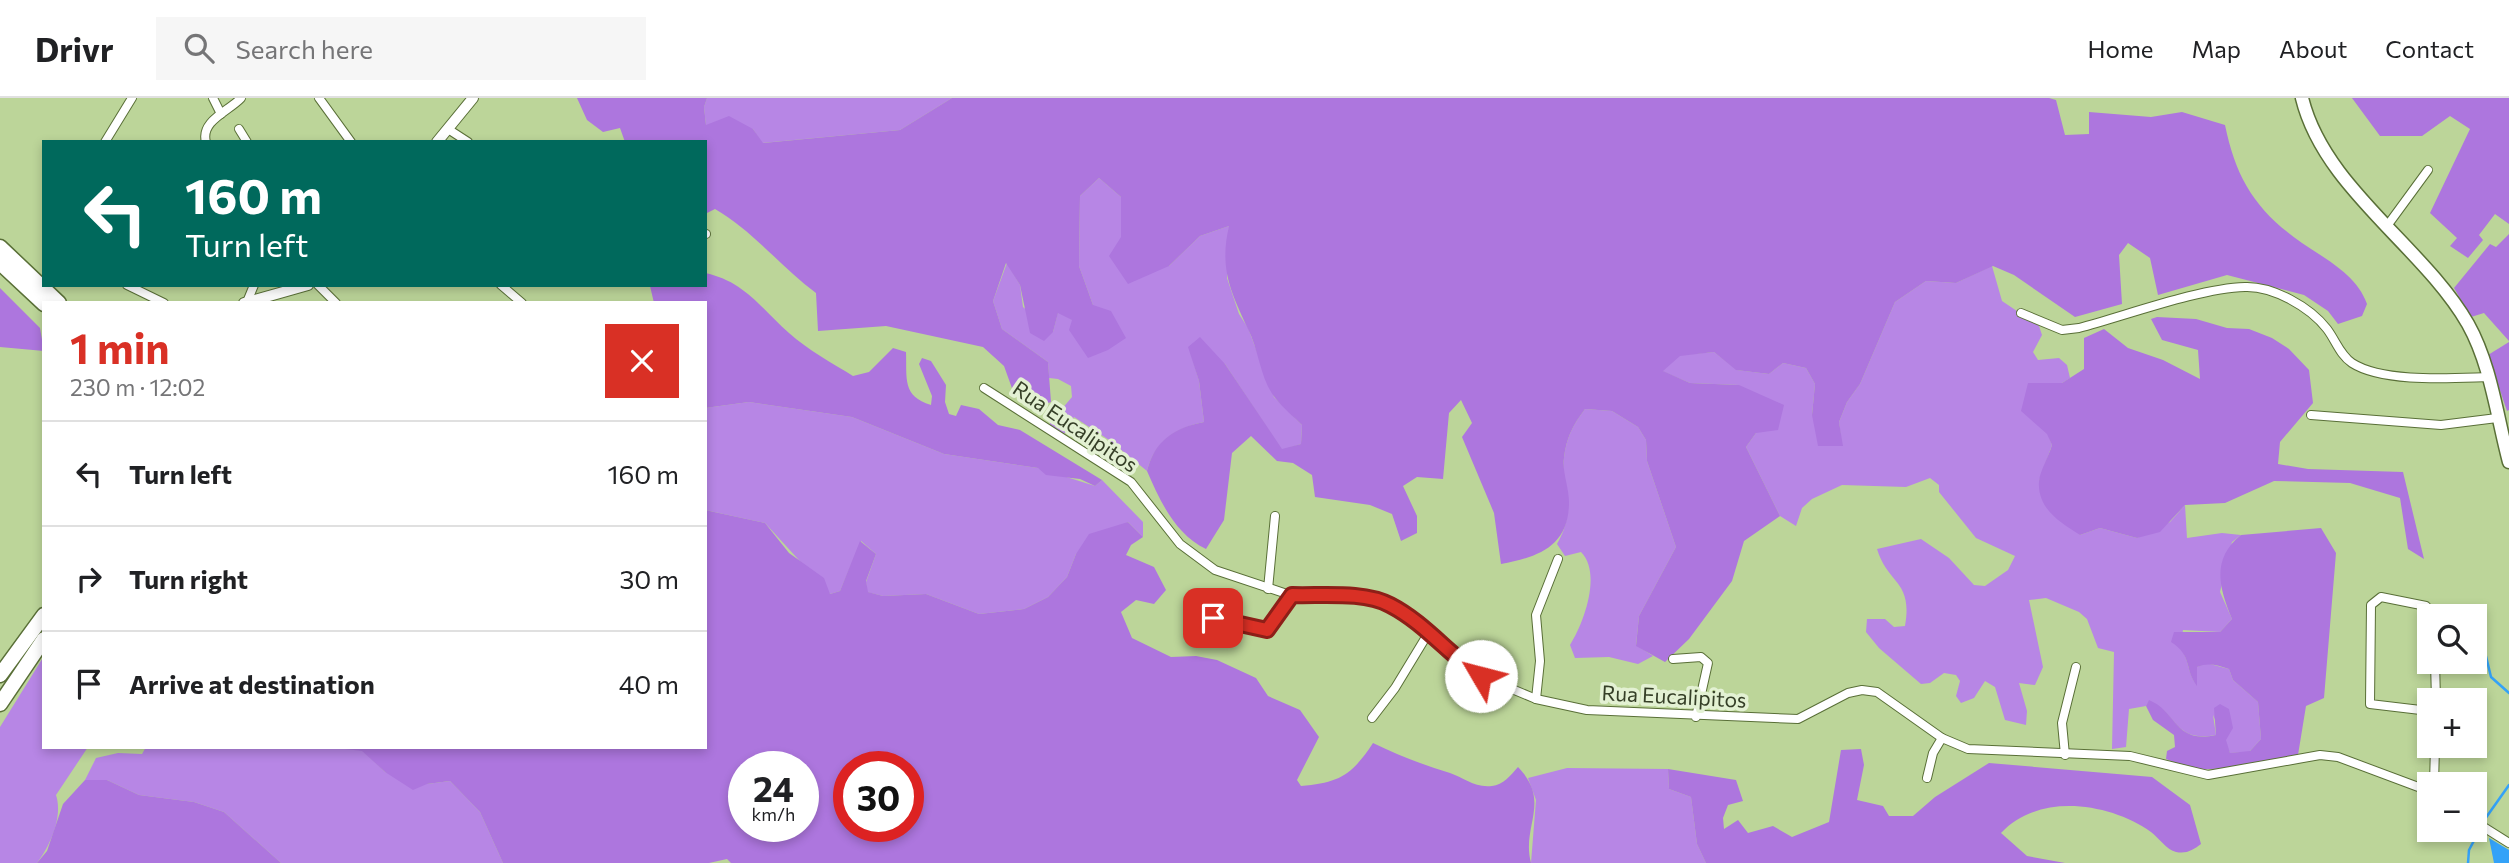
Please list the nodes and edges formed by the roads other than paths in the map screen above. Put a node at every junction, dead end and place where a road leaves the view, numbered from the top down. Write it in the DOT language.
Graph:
graph roads {
  1 [pos="132,98"];
  2 [pos="213,98"];
  3 [pos="241,98"];
  4 [pos="473,98"];
  5 [pos="2302,98"];
  6 [pos="319,99"];
  7 [pos="221,114"];
  8 [pos="239,129"];
  9 [pos="448,129"];
  10 [pos="106,140"];
  11 [pos="206,140"];
  12 [pos="246,140"];
  13 [pos="350,140"];
  14 [pos="439,140"];
  15 [pos="465,140"];
  16 [pos="2428,170"];
  17 [pos="2387,226"];
  18 [pos="0,247"];
  19 [pos="0,263"];
  20 [pos="42,286"];
  21 [pos="43,287"];
  22 [pos="131,287"];
  23 [pos="301,287"];
  24 [pos="320,287"];
  25 [pos="503,287"];
  26 [pos="58,301"];
  27 [pos="160,301"];
  28 [pos="249,301"];
  29 [pos="333,301"];
  30 [pos="520,301"];
  31 [pos="42,302"];
  32 [pos="2021,313"];
  33 [pos="2488,377"];
  34 [pos="984,388"];
  35 [pos="2311,415"];
  36 [pos="2497,418"];
  37 [pos="2509,462"];
  38 [pos="1275,516"];
  39 [pos="1558,559"];
  40 [pos="1268,589"];
  41 [pos="1292,595"];
  42 [pos="2417,604"];
  43 [pos="42,618"];
  44 [pos="1213,618"];
  45 [pos="1429,632"];
  46 [pos="42,642"];
  47 [pos="1673,659"];
  48 [pos="2076,667"];
  49 [pos="0,675"];
  50 [pos="1536,699"];
  51 [pos="0,704"];
  52 [pos="2417,710"];
  53 [pos="1696,717"];
  54 [pos="1372,718"];
  55 [pos="1942,738"];
  56 [pos="2065,755"];
  57 [pos="1927,778"];
  58 [pos="2417,787"];
  59 [pos="2487,829"];
  60 [pos="2509,843"];
  1 -- 10 [label="street"];
  2 -- 7 [label="street"];
  3 -- 7 [label="street"];
  4 -- 9 [label="street"];
  5 -- 17 [label="main road"];
  6 -- 13 [label="street"];
  7 -- 11 [label="street"];
  8 -- 12 [label="street"];
  9 -- 14 [label="street"];
  9 -- 15 [label="street"];
  16 -- 17 [label="street"];
  17 -- 33 [label="main road"];
  18 -- 20 [label="highway"];
  19 -- 31 [label="highway"];
  21 -- 26 [label="highway"];
  22 -- 27 [label="street"];
  23 -- 28 [label="street"];
  24 -- 29 [label="street"];
  25 -- 30 [label="street"];
  32 -- 33 [label="street"];
  33 -- 36 [label="main road"];
  34 -- 40 [label="street, Rua Eucalipitos"];
  35 -- 36 [label="street"];
  36 -- 37 [label="main road"];
  38 -- 40 [label="street"];
  39 -- 50 [label="street"];
  40 -- 41 [label="street, Rua Eucalipitos"];
  41 -- 44 [label="street"];
  41 -- 45 [label="street, Rua Eucalipitos"];
  42 -- 52 [label="street"];
  43 -- 49 [label="highway"];
  45 -- 50 [label="street, Rua Eucalipitos"];
  45 -- 54 [label="street"];
  46 -- 51 [label="highway"];
  47 -- 53 [label="street"];
  48 -- 56 [label="street"];
  50 -- 53 [label="street, Rua Eucalipitos"];
  53 -- 55 [label="street, Rua Eucalipitos"];
  55 -- 56 [label="street, Rua Eucalipitos"];
  55 -- 57 [label="street"];
  56 -- 58 [label="street, Rua Eucalipitos"];
  59 -- 60 [label="street"];
}
